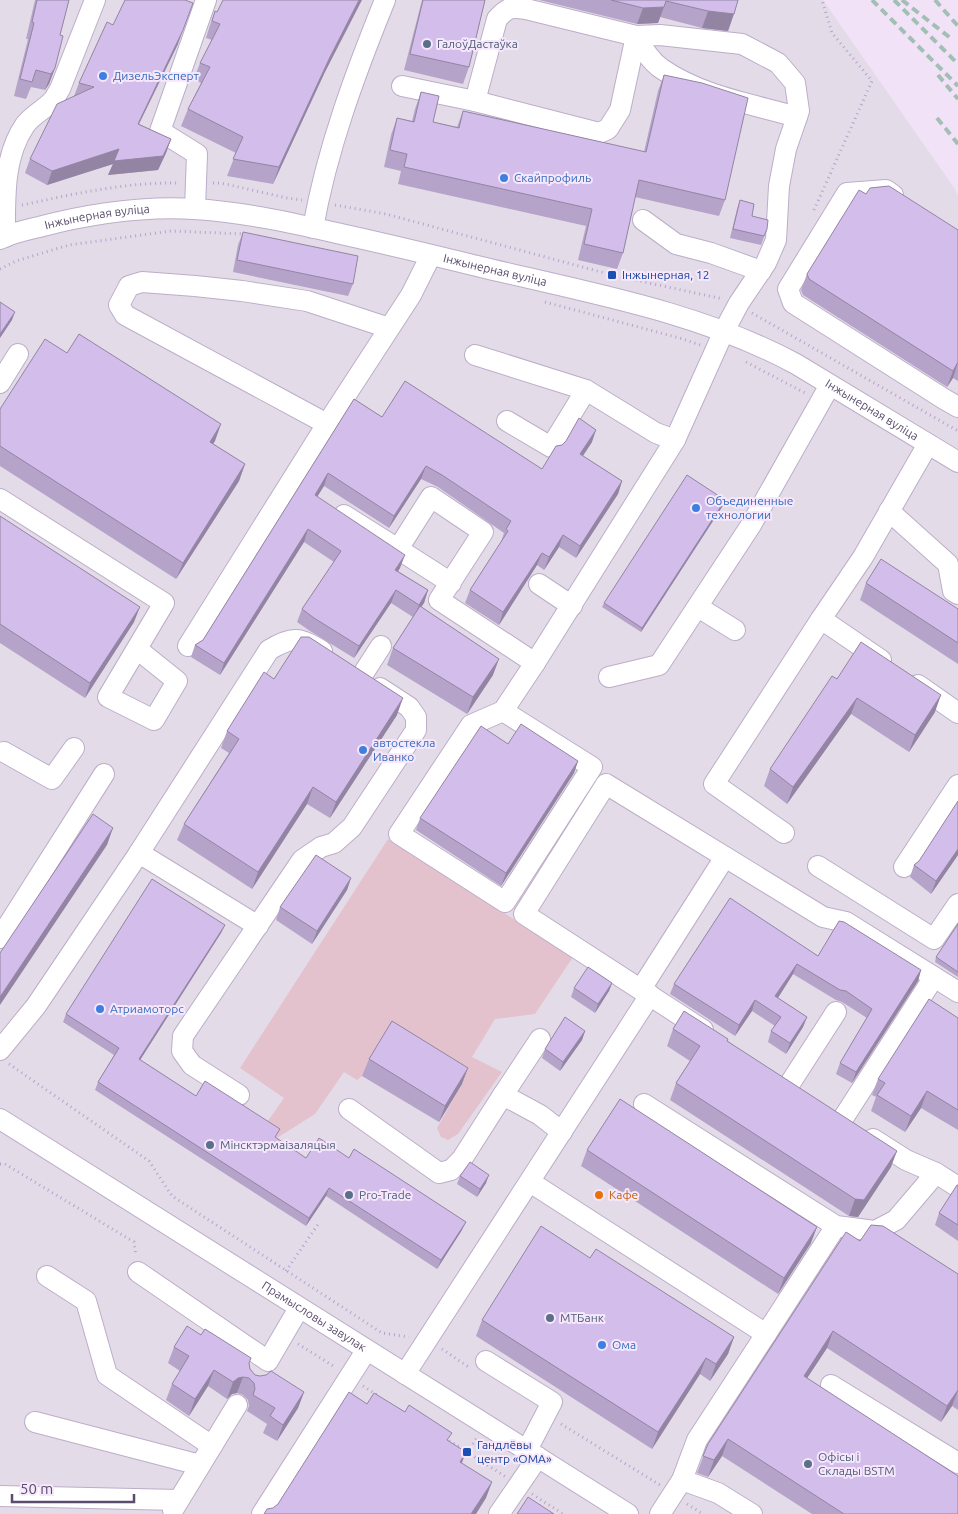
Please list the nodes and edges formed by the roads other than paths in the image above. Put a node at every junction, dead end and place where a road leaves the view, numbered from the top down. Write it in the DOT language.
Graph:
graph roads {
  1 [pos="95,0"];
  2 [pos="206,0"];
  3 [pos="386,0"];
  4 [pos="636,36"];
  5 [pos="402,86"];
  6 [pos="475,101"];
  7 [pos="797,117"];
  8 [pos="910,205"];
  9 [pos="195,209"];
  10 [pos="643,220"];
  11 [pos="313,228"];
  12 [pos="2,238"];
  13 [pos="431,255"];
  14 [pos="761,271"];
  15 [pos="390,328"];
  16 [pos="724,332"];
  17 [pos="18,354"];
  18 [pos="475,355"];
  19 [pos="0,383"];
  20 [pos="586,390"];
  21 [pos="825,393"];
  22 [pos="958,407"];
  23 [pos="507,421"];
  24 [pos="327,424"];
  25 [pos="676,440"];
  26 [pos="928,444"];
  27 [pos="958,462"];
  28 [pos="0,499"];
  29 [pos="889,511"];
  30 [pos="344,515"];
  31 [pos="398,549"];
  32 [pos="451,583"];
  33 [pos="539,584"];
  34 [pos="958,594"];
  35 [pos="572,606"];
  36 [pos="698,607"];
  37 [pos="821,619"];
  38 [pos="735,630"];
  39 [pos="188,646"];
  40 [pos="381,646"];
  41 [pos="137,649"];
  42 [pos="534,663"];
  43 [pos="348,668"];
  44 [pos="609,677"];
  45 [pos="503,711"];
  46 [pos="958,713"];
  47 [pos="74,748"];
  48 [pos="1,752"];
  49 [pos="104,774"];
  50 [pos="958,785"];
  51 [pos="784,833"];
  52 [pos="139,853"];
  53 [pos="725,857"];
  54 [pos="818,866"];
  55 [pos="904,867"];
  56 [pos="958,904"];
  57 [pos="258,926"];
  58 [pos="0,938"];
  59 [pos="934,977"];
  60 [pos="646,992"];
  61 [pos="958,992"];
  62 [pos="836,1012"];
  63 [pos="716,1038"];
  64 [pos="540,1039"];
  65 [pos="4,1056"];
  66 [pos="789,1085"];
  67 [pos="239,1095"];
  68 [pos="503,1095"];
  69 [pos="644,1104"];
  70 [pos="349,1109"];
  71 [pos="0,1118"];
  72 [pos="562,1132"];
  73 [pos="936,1173"];
  74 [pos="530,1182"];
  75 [pos="958,1187"];
  76 [pos="836,1226"];
  77 [pos="138,1272"];
  78 [pos="47,1276"];
  79 [pos="299,1308"];
  80 [pos="766,1334"];
  81 [pos="366,1350"];
  82 [pos="478,1364"];
  83 [pos="405,1374"];
  84 [pos="831,1384"];
  85 [pos="237,1405"];
  86 [pos="34,1422"];
  87 [pos="212,1446"];
  88 [pos="532,1454"];
  89 [pos="958,1463"];
  90 [pos="200,1465"];
  91 [pos="678,1487"];
  92 [pos="0,1496"];
  93 [pos="175,1507"];
  94 [pos="262,1514"];
  95 [pos="499,1514"];
  96 [pos="628,1514"];
  97 [pos="660,1514"];
  98 [pos="752,1514"];
  1 -- 12 [label="street"];
  2 -- 9 [label="street"];
  3 -- 11 [label="street"];
  4 -- 6 [label="street"];
  4 -- 6 [label="street"];
  4 -- 7 [label="street"];
  4 -- 7 [label="street"];
  5 -- 6 [label="street"];
  7 -- 14 [label="street"];
  8 -- 22 [label="street"];
  9 -- 11 [label="street, Інжынерная вуліца"];
  9 -- 12 [label="street, Інжынерная вуліца"];
  10 -- 14 [label="street"];
  11 -- 13 [label="street, Інжынерная вуліца"];
  13 -- 15 [label="street"];
  13 -- 16 [label="street, Інжынерная вуліца"];
  14 -- 16 [label="street"];
  15 -- 24 [label="street"];
  15 -- 24 [label="street"];
  16 -- 21 [label="street, Інжынерная вуліца"];
  16 -- 25 [label="street"];
  17 -- 19 [label="street"];
  18 -- 20 [label="street"];
  20 -- 23 [label="street"];
  20 -- 25 [label="street"];
  21 -- 26 [label="street, Інжынерная вуліца"];
  21 -- 36 [label="street"];
  24 -- 39 [label="street"];
  25 -- 35 [label="street"];
  26 -- 27 [label="street, Інжынерная вуліца"];
  26 -- 29 [label="street"];
  28 -- 41 [label="street"];
  29 -- 34 [label="street"];
  29 -- 37 [label="street"];
  30 -- 31 [label="street"];
  31 -- 32 [label="street"];
  31 -- 32 [label="street"];
  32 -- 42 [label="street"];
  33 -- 35 [label="street"];
  35 -- 42 [label="street"];
  36 -- 38 [label="street"];
  36 -- 44 [label="street"];
  37 -- 46 [label="street"];
  37 -- 51 [label="street"];
  40 -- 43 [label="street"];
  42 -- 45 [label="street"];
  43 -- 52 [label="street"];
  43 -- 57 [label="street"];
  45 -- 45 [label="street"];
  47 -- 48 [label="street"];
  49 -- 58 [label="street"];
  50 -- 55 [label="street"];
  52 -- 57 [label="street"];
  52 -- 65 [label="street"];
  53 -- 59 [label="street"];
  53 -- 60 [label="street"];
  53 -- 60 [label="street"];
  54 -- 56 [label="street"];
  57 -- 67 [label="street"];
  59 -- 61 [label="street"];
  59 -- 73 [label="street"];
  60 -- 63 [label="street"];
  60 -- 72 [label="street"];
  62 -- 66 [label="street"];
  64 -- 68 [label="street"];
  68 -- 70 [label="street"];
  68 -- 72 [label="street"];
  69 -- 76 [label="street"];
  71 -- 79 [label="street, Прамысловы завулак"];
  72 -- 74 [label="street"];
  73 -- 75 [label="street"];
  73 -- 76 [label="street"];
  74 -- 80 [label="street"];
  74 -- 83 [label="street"];
  76 -- 80 [label="street"];
  77 -- 79 [label="street"];
  78 -- 87 [label="street"];
  79 -- 81 [label="street, Прамысловы завулак"];
  80 -- 91 [label="street"];
  81 -- 83 [label="street, Прамысловы завулак"];
  81 -- 94 [label="street"];
  82 -- 88 [label="street"];
  83 -- 88 [label="street, Прамысловы завулак"];
  84 -- 89 [label="street"];
  85 -- 87 [label="street"];
  86 -- 90 [label="street"];
  87 -- 90 [label="street"];
  88 -- 95 [label="street"];
  88 -- 96 [label="street, Прамысловы завулак"];
  90 -- 93 [label="street"];
  91 -- 97 [label="street"];
  91 -- 98 [label="street"];
  92 -- 93 [label="street"];
}
